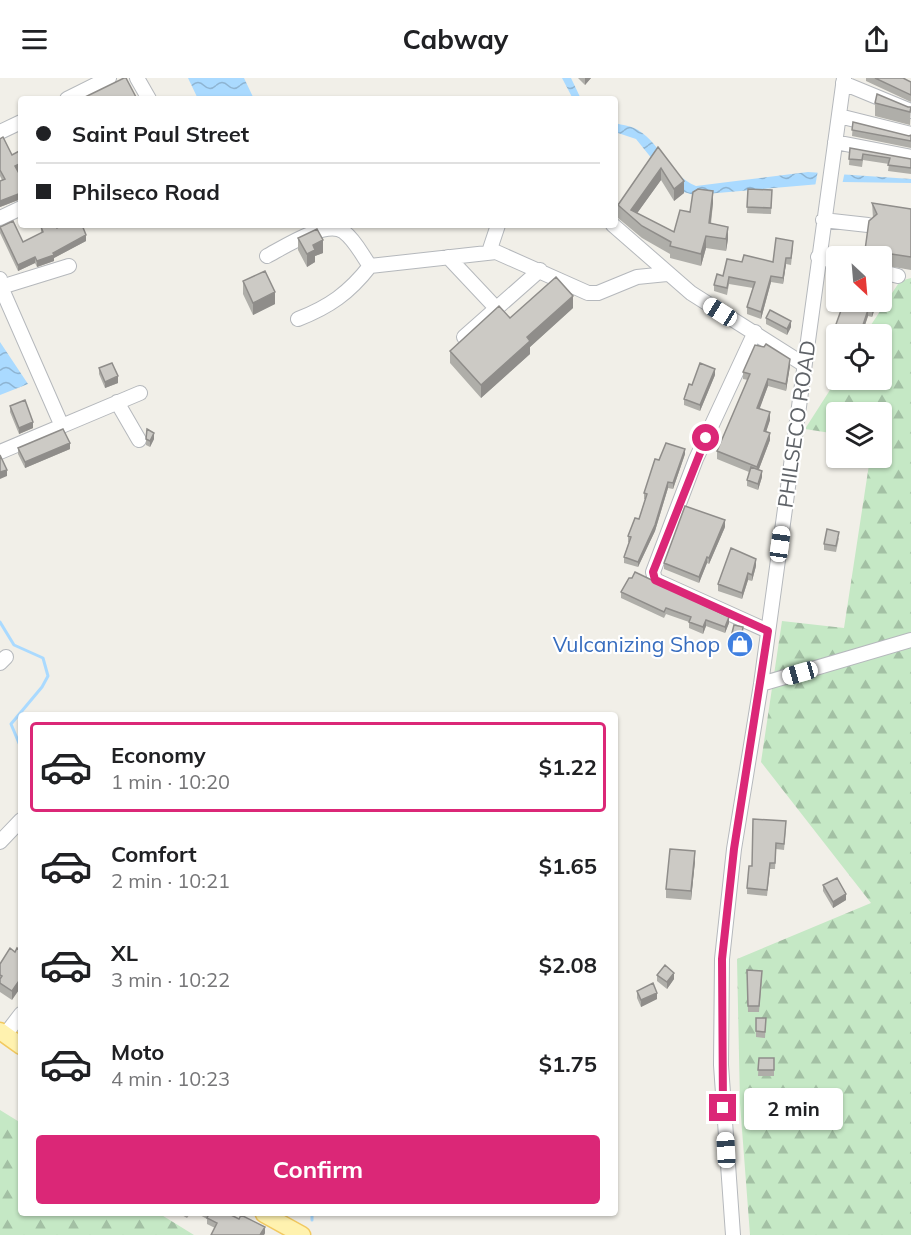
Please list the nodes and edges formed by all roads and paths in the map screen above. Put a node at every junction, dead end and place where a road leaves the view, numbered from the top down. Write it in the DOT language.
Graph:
graph roads {
  1 [pos="109,78"];
  2 [pos="137,78"];
  3 [pos="844,80"];
  4 [pos="73,96"];
  5 [pos="147,96"];
  6 [pos="911,111"];
  7 [pos="839,116"];
  8 [pos="18,123"];
  9 [pos="0,132"];
  10 [pos="911,134"];
  11 [pos="835,142"];
  12 [pos="911,157"];
  13 [pos="18,209"];
  14 [pos="0,218"];
  15 [pos="823,220"];
  16 [pos="868,225"];
  17 [pos="497,228"];
  18 [pos="616,228"];
  19 [pos="489,252"];
  20 [pos="267,256"];
  21 [pos="448,257"];
  22 [pos="818,257"];
  23 [pos="826,259"];
  24 [pos="69,266"];
  25 [pos="370,266"];
  26 [pos="540,270"];
  27 [pos="667,274"];
  28 [pos="892,274"];
  29 [pos="898,276"];
  30 [pos="0,279"];
  31 [pos="1,287"];
  32 [pos="496,308"];
  33 [pos="298,319"];
  34 [pos="755,332"];
  35 [pos="464,337"];
  36 [pos="803,364"];
  37 [pos="140,393"];
  38 [pos="117,402"];
  39 [pos="62,424"];
  40 [pos="139,440"];
  41 [pos="0,452"];
  42 [pos="768,631"];
  43 [pos="911,640"];
  44 [pos="761,684"];
  45 [pos="18,823"];
  46 [pos="0,842"];
  47 [pos="18,1017"];
  48 [pos="3,1033"];
  49 [pos="18,1044"];
  50 [pos="268,1216"];
  51 [pos="302,1235"];
  52 [pos="733,1235"];
  1 -- 4 [label="street"];
  2 -- 5 [label="street"];
  3 -- 6 [label="street"];
  3 -- 7 [label="street, PHILSECO ROAD"];
  7 -- 10 [label="street"];
  7 -- 11 [label="street, PHILSECO ROAD"];
  8 -- 9 [label="street"];
  11 -- 12 [label="street"];
  11 -- 15 [label="street, PHILSECO ROAD"];
  13 -- 14 [label="street"];
  15 -- 16 [label="street"];
  15 -- 22 [label="street, PHILSECO ROAD"];
  17 -- 19 [label="street"];
  18 -- 27 [label="street"];
  19 -- 21 [label="street"];
  19 -- 26 [label="street"];
  20 -- 25 [label="street"];
  21 -- 25 [label="street"];
  21 -- 32 [label="street"];
  22 -- 23 [label="street"];
  22 -- 36 [label="street, PHILSECO ROAD"];
  24 -- 31 [label="street"];
  25 -- 33 [label="street"];
  26 -- 27 [label="street"];
  26 -- 32 [label="street"];
  27 -- 34 [label="street"];
  28 -- 29 [label="street"];
  30 -- 31 [label="street"];
  31 -- 39 [label="street"];
  32 -- 35 [label="street"];
  34 -- 36 [label="street"];
  34 -- 42 [label="street"];
  36 -- 42 [label="street, PHILSECO ROAD"];
  37 -- 38 [label="street"];
  38 -- 39 [label="street"];
  38 -- 40 [label="street"];
  39 -- 41 [label="street"];
  42 -- 44 [label="street, PHILSECO ROAD"];
  43 -- 44 [label="street"];
  44 -- 52 [label="street, PHILSECO ROAD"];
  45 -- 46 [label="street"];
  47 -- 48 [label="street"];
  48 -- 49 [label="main road"];
  50 -- 51 [label="main road"];
}
